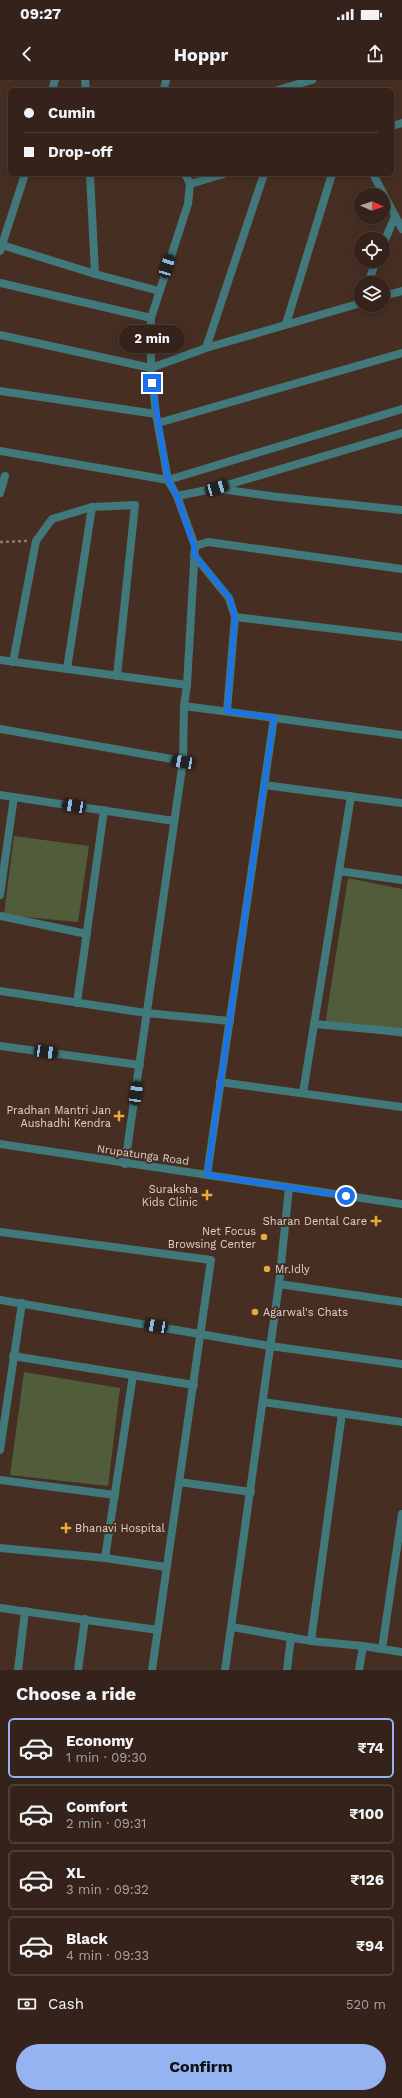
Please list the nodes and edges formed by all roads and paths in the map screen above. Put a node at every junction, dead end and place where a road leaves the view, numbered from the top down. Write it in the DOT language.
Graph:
graph roads {
  1 [pos="312,80"];
  2 [pos="285,88"];
  3 [pos="24,176"];
  4 [pos="90,176"];
  5 [pos="186,176"];
  6 [pos="217,176"];
  7 [pos="263,176"];
  8 [pos="331,176"];
  9 [pos="374,176"];
  10 [pos="190,184"];
  11 [pos="395,216"];
  12 [pos="402,230"];
  13 [pos="388,232"];
  14 [pos="1,248"];
  15 [pos="95,274"];
  16 [pos="0,283"];
  17 [pos="159,291"];
  18 [pos="402,291"];
  19 [pos="390,294"];
  20 [pos="354,304"];
  21 [pos="152,318"];
  22 [pos="286,324"];
  23 [pos="0,335"];
  24 [pos="206,348"];
  25 [pos="402,353"];
  26 [pos="151,368"];
  27 [pos="0,391"];
  28 [pos="402,409"];
  29 [pos="156,414"];
  30 [pos="158,423"];
  31 [pos="402,433"];
  32 [pos="0,451"];
  33 [pos="5,476"];
  34 [pos="168,480"];
  35 [pos="217,488"];
  36 [pos="0,493"];
  37 [pos="177,496"];
  38 [pos="92,507"];
  39 [pos="402,510"];
  40 [pos="36,541"];
  41 [pos="0,542"];
  42 [pos="194,550"];
  43 [pos="402,569"];
  44 [pos="235,617"];
  45 [pos="402,636"];
  46 [pos="0,660"];
  47 [pos="13,662"];
  48 [pos="67,669"];
  49 [pos="117,676"];
  50 [pos="186,685"];
  51 [pos="184,706"];
  52 [pos="227,711"];
  53 [pos="274,718"];
  54 [pos="0,729"];
  55 [pos="402,735"];
  56 [pos="183,762"];
  57 [pos="264,785"];
  58 [pos="0,795"];
  59 [pos="351,796"];
  60 [pos="14,797"];
  61 [pos="402,802"];
  62 [pos="104,810"];
  63 [pos="174,821"];
  64 [pos="339,871"];
  65 [pos="402,880"];
  66 [pos="0,895"];
  67 [pos="0,916"];
  68 [pos="87,934"];
  69 [pos="0,991"];
  70 [pos="77,1003"];
  71 [pos="146,1013"];
  72 [pos="230,1021"];
  73 [pos="314,1024"];
  74 [pos="402,1032"];
  75 [pos="0,1046"];
  76 [pos="140,1065"];
  77 [pos="220,1082"];
  78 [pos="303,1093"];
  79 [pos="402,1107"];
  80 [pos="0,1144"];
  81 [pos="125,1164"];
  82 [pos="207,1175"];
  83 [pos="289,1188"];
  84 [pos="402,1204"];
  85 [pos="0,1232"];
  86 [pos="279,1284"];
  87 [pos="0,1300"];
  88 [pos="402,1302"];
  89 [pos="22,1303"];
  90 [pos="201,1334"];
  91 [pos="270,1346"];
  92 [pos="14,1356"];
  93 [pos="402,1364"];
  94 [pos="132,1375"];
  95 [pos="194,1385"];
  96 [pos="263,1402"];
  97 [pos="342,1414"];
  98 [pos="402,1422"];
  99 [pos="0,1450"];
  100 [pos="0,1480"];
  101 [pos="179,1482"];
  102 [pos="250,1492"];
  103 [pos="115,1495"];
  104 [pos="402,1514"];
  105 [pos="0,1548"];
  106 [pos="399,1552"];
  107 [pos="105,1558"];
  108 [pos="166,1567"];
  109 [pos="0,1608"];
  110 [pos="25,1611"];
  111 [pos="85,1620"];
  112 [pos="232,1628"];
  113 [pos="158,1630"];
  114 [pos="291,1637"];
  115 [pos="311,1641"];
  116 [pos="363,1646"];
  117 [pos="382,1649"];
  118 [pos="402,1652"];
  119 [pos="18,1670"];
  120 [pos="78,1670"];
  121 [pos="152,1670"];
  122 [pos="225,1670"];
  123 [pos="287,1670"];
  124 [pos="359,1670"];
  1 -- 2 [label="street"];
  3 -- 14 [label="street"];
  4 -- 15 [label="street"];
  5 -- 10 [label="street"];
  6 -- 10 [label="street"];
  7 -- 24 [label="street"];
  8 -- 22 [label="street"];
  9 -- 11 [label="street"];
  10 -- 17 [label="street"];
  11 -- 12 [label="street"];
  11 -- 13 [label="street"];
  14 -- 15 [label="street"];
  15 -- 17 [label="street"];
  16 -- 21 [label="street"];
  17 -- 21 [label="street"];
  18 -- 19 [label="street"];
  20 -- 22 [label="street"];
  21 -- 26 [label="street"];
  22 -- 24 [label="street"];
  23 -- 26 [label="street"];
  24 -- 26 [label="street"];
  25 -- 30 [label="street"];
  26 -- 29 [label="street"];
  27 -- 29 [label="street"];
  28 -- 34 [label="street"];
  29 -- 30 [label="street"];
  30 -- 34 [label="street"];
  31 -- 35 [label="street"];
  32 -- 34 [label="street"];
  33 -- 36 [label="street"];
  34 -- 37 [label="street"];
  35 -- 37 [label="street"];
  35 -- 39 [label="street"];
  37 -- 42 [label="street"];
  38 -- 40 [label="street"];
  38 -- 48 [label="street"];
  38 -- 49 [label="street"];
  40 -- 41 [label="path"];
  40 -- 47 [label="street"];
  42 -- 43 [label="street"];
  42 -- 44 [label="street"];
  42 -- 50 [label="street"];
  44 -- 45 [label="street"];
  44 -- 52 [label="street"];
  46 -- 47 [label="street"];
  47 -- 48 [label="street"];
  48 -- 49 [label="street"];
  49 -- 50 [label="street"];
  50 -- 51 [label="street"];
  51 -- 52 [label="street"];
  51 -- 56 [label="street"];
  52 -- 53 [label="street"];
  53 -- 55 [label="street"];
  53 -- 57 [label="street"];
  54 -- 56 [label="street"];
  56 -- 63 [label="street"];
  57 -- 59 [label="street"];
  57 -- 72 [label="street"];
  58 -- 60 [label="street"];
  59 -- 61 [label="street"];
  59 -- 64 [label="street"];
  60 -- 62 [label="street"];
  60 -- 66 [label="street"];
  62 -- 63 [label="street"];
  62 -- 68 [label="street"];
  63 -- 71 [label="street"];
  64 -- 65 [label="street"];
  64 -- 73 [label="street"];
  67 -- 68 [label="street"];
  68 -- 70 [label="street"];
  69 -- 70 [label="street"];
  70 -- 71 [label="street"];
  71 -- 72 [label="street"];
  71 -- 76 [label="street"];
  72 -- 77 [label="street"];
  73 -- 74 [label="street"];
  73 -- 78 [label="street"];
  75 -- 76 [label="street"];
  76 -- 81 [label="street"];
  77 -- 78 [label="street"];
  77 -- 82 [label="street"];
  78 -- 79 [label="street"];
  80 -- 81 [label="street, Nrupatunga Road"];
  81 -- 82 [label="street, Nrupatunga Road"];
  82 -- 83 [label="street, Nrupatunga Road"];
  83 -- 84 [label="street, Nrupatunga Road"];
  83 -- 86 [label="street"];
  85 -- 90 [label="street"];
  86 -- 88 [label="street"];
  86 -- 91 [label="street"];
  87 -- 89 [label="street"];
  89 -- 90 [label="street"];
  89 -- 92 [label="street"];
  90 -- 91 [label="street"];
  90 -- 95 [label="street"];
  91 -- 93 [label="street"];
  91 -- 96 [label="street"];
  92 -- 94 [label="street"];
  92 -- 99 [label="street"];
  94 -- 95 [label="street"];
  94 -- 103 [label="street"];
  95 -- 101 [label="street"];
  96 -- 97 [label="street"];
  96 -- 102 [label="street"];
  97 -- 98 [label="street"];
  97 -- 115 [label="street"];
  100 -- 103 [label="street"];
  101 -- 102 [label="street"];
  101 -- 108 [label="street"];
  102 -- 112 [label="street"];
  103 -- 107 [label="street"];
  104 -- 106 [label="street"];
  105 -- 107 [label="street"];
  106 -- 117 [label="street"];
  107 -- 108 [label="street"];
  108 -- 113 [label="street"];
  109 -- 110 [label="street"];
  110 -- 111 [label="street"];
  110 -- 119 [label="street"];
  111 -- 113 [label="street"];
  111 -- 120 [label="street"];
  112 -- 114 [label="street"];
  112 -- 122 [label="street"];
  113 -- 121 [label="street"];
  114 -- 115 [label="street"];
  114 -- 123 [label="street"];
  115 -- 116 [label="street"];
  116 -- 117 [label="street"];
  116 -- 124 [label="street"];
  117 -- 118 [label="street"];
}
